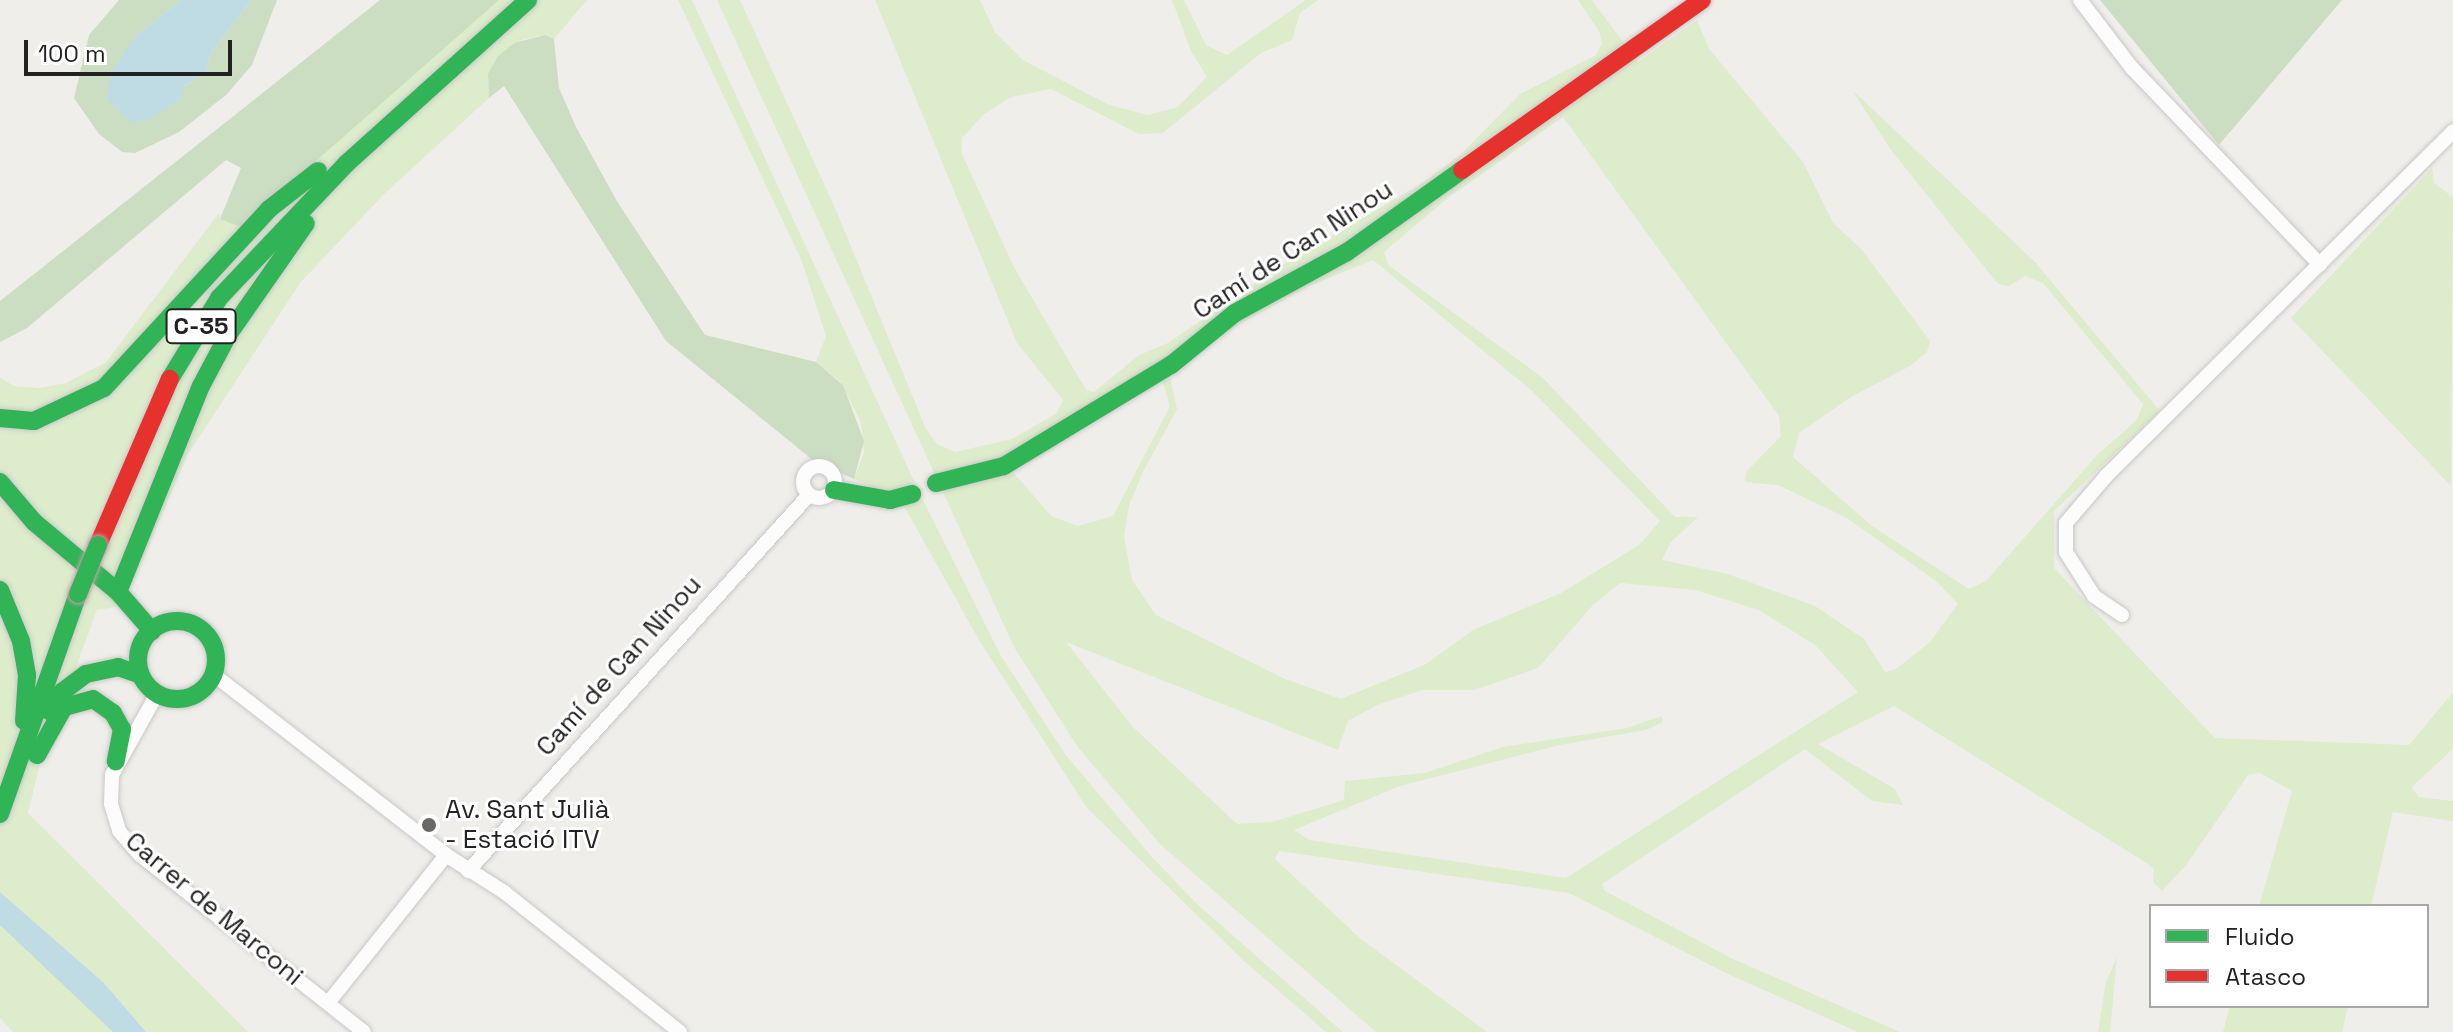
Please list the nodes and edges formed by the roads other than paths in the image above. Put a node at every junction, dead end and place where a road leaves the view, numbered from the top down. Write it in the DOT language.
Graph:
graph roads {
  1 [pos="528,0"];
  2 [pos="1702,0"];
  3 [pos="2080,0"];
  4 [pos="386,129"];
  5 [pos="2453,131"];
  6 [pos="365,148"];
  7 [pos="2320,265"];
  8 [pos="0,409"];
  9 [pos="55,413"];
  10 [pos="0,418"];
  11 [pos="0,482"];
  12 [pos="936,483"];
  13 [pos="834,490"];
  14 [pos="912,494"];
  15 [pos="809,495"];
  16 [pos="0,505"];
  17 [pos="34,522"];
  18 [pos="0,590"];
  19 [pos="118,592"];
  20 [pos="2122,615"];
  21 [pos="152,631"];
  22 [pos="213,674"];
  23 [pos="141,675"];
  24 [pos="157,694"];
  25 [pos="45,734"];
  26 [pos="116,761"];
  27 [pos="16,769"];
  28 [pos="0,814"];
  29 [pos="446,855"];
  30 [pos="468,871"];
  31 [pos="328,1003"];
  32 [pos="364,1032"];
  33 [pos="680,1032"];
  1 -- 4 [label="main road, C-35"];
  2 -- 12 [label="main road, Camí de Can Ninou"];
  3 -- 7 [label="street"];
  4 -- 6 [label="main road, C-35"];
  4 -- 9 [label="main road"];
  5 -- 7 [label="street"];
  6 -- 19 [label="main road"];
  6 -- 27 [label="main road, C-35, bridge"];
  7 -- 20 [label="street"];
  8 -- 9 [label="main road"];
  9 -- 10 [label="main road"];
  11 -- 17 [label="main road"];
  13 -- 14 [label="main road"];
  13 -- 15 [label="street"];
  13 -- 15 [label="street"];
  15 -- 30 [label="street, Camí de Can Ninou"];
  16 -- 17 [label="main road"];
  17 -- 19 [label="main road"];
  18 -- 27 [label="main road"];
  19 -- 21 [label="main road"];
  21 -- 22 [label="main road"];
  21 -- 23 [label="main road"];
  22 -- 24 [label="main road"];
  22 -- 29 [label="street"];
  23 -- 24 [label="main road"];
  23 -- 25 [label="main road"];
  24 -- 26 [label="street"];
  25 -- 26 [label="main road"];
  25 -- 27 [label="main road"];
  26 -- 31 [label="street, Carrer de Marconi"];
  27 -- 28 [label="main road, C-35"];
  29 -- 30 [label="street"];
  29 -- 31 [label="street"];
  30 -- 33 [label="street"];
  31 -- 32 [label="street, Carrer de Marconi"];
}
